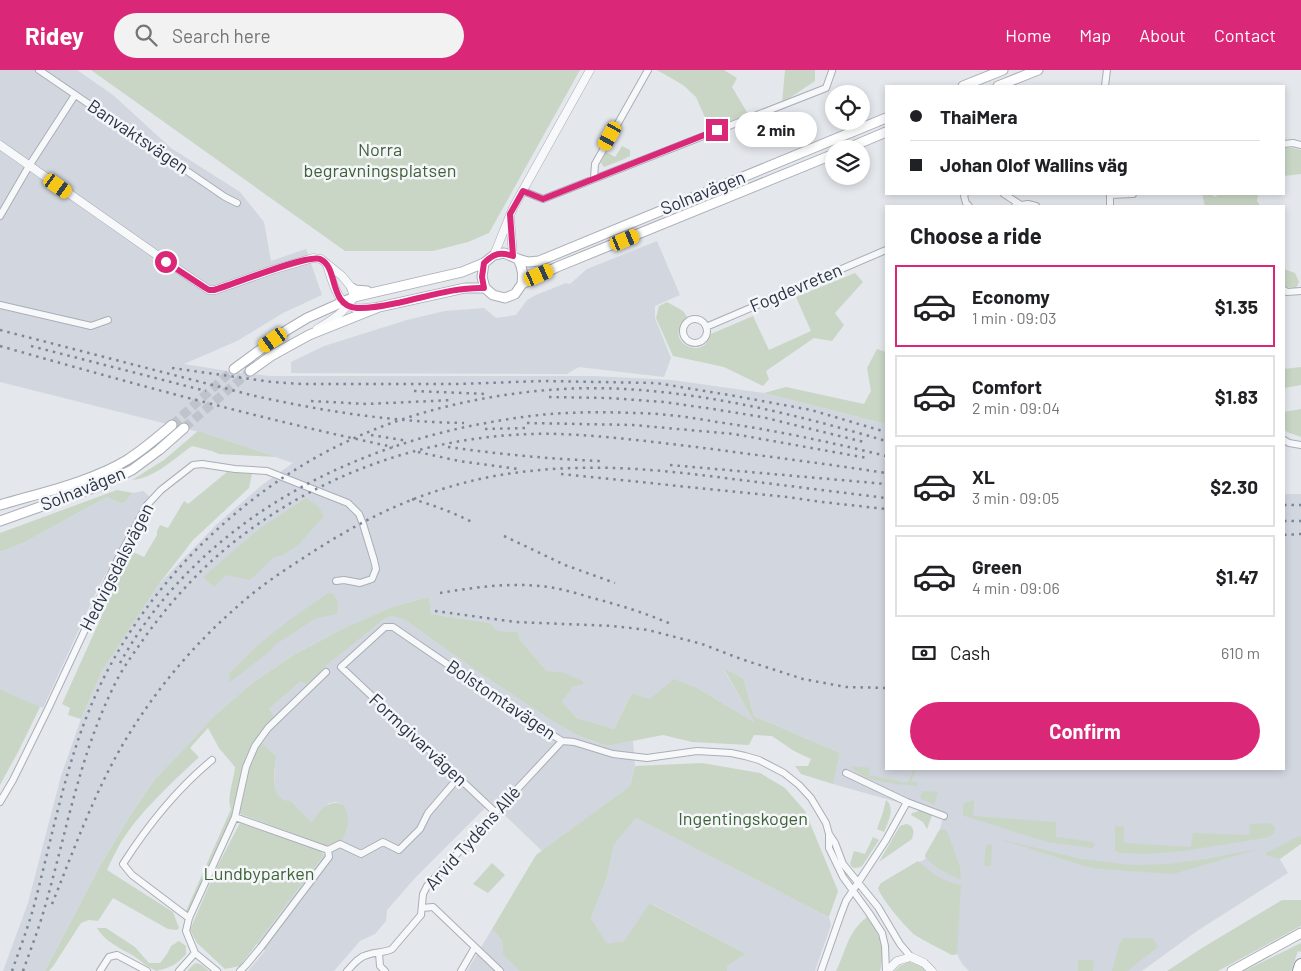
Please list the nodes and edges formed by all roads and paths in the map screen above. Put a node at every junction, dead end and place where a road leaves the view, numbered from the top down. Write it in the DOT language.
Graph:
graph roads {
  1 [pos="39,70"];
  2 [pos="590,70"];
  3 [pos="648,70"];
  4 [pos="832,70"];
  5 [pos="1003,70"];
  6 [pos="1038,70"];
  7 [pos="1102,70"];
  8 [pos="1108,70"];
  9 [pos="966,85"];
  10 [pos="1000,85"];
  11 [pos="1105,85"];
  12 [pos="75,95"];
  13 [pos="885,118"];
  14 [pos="885,132"];
  15 [pos="867,140"];
  16 [pos="1285,144"];
  17 [pos="0,145"];
  18 [pos="1301,145"];
  19 [pos="825,158"];
  20 [pos="29,166"];
  21 [pos="594,178"];
  22 [pos="523,191"];
  23 [pos="1005,195"];
  24 [pos="237,202"];
  25 [pos="1017,205"];
  26 [pos="510,214"];
  27 [pos="0,216"];
  28 [pos="885,250"];
  29 [pos="494,254"];
  30 [pos="515,258"];
  31 [pos="484,263"];
  32 [pos="327,265"];
  33 [pos="522,284"];
  34 [pos="484,288"];
  35 [pos="1301,290"];
  36 [pos="1285,291"];
  37 [pos="353,292"];
  38 [pos="346,304"];
  39 [pos="0,305"];
  40 [pos="379,307"];
  41 [pos="108,320"];
  42 [pos="706,326"];
  43 [pos="309,335"];
  44 [pos="234,369"];
  45 [pos="250,371"];
  46 [pos="172,425"];
  47 [pos="184,428"];
  48 [pos="1285,441"];
  49 [pos="1301,445"];
  50 [pos="0,505"];
  51 [pos="0,521"];
  52 [pos="336,581"];
  53 [pos="340,667"];
  54 [pos="326,672"];
  55 [pos="562,741"];
  56 [pos="212,760"];
  57 [pos="846,773"];
  58 [pos="458,778"];
  59 [pos="0,802"];
  60 [pos="907,802"];
  61 [pos="495,812"];
  62 [pos="944,816"];
  63 [pos="235,817"];
  64 [pos="829,834"];
  65 [pos="328,850"];
  66 [pos="858,883"];
  67 [pos="853,891"];
  68 [pos="422,908"];
  69 [pos="189,918"];
  70 [pos="1301,933"];
  71 [pos="476,947"];
  72 [pos="195,953"];
  73 [pos="378,953"];
  74 [pos="911,957"];
  75 [pos="1301,965"];
  76 [pos="100,971"];
  77 [pos="147,971"];
  78 [pos="179,971"];
  79 [pos="217,971"];
  80 [pos="240,971"];
  81 [pos="347,971"];
  82 [pos="385,971"];
  83 [pos="461,971"];
  84 [pos="500,971"];
  85 [pos="821,971"];
  86 [pos="886,971"];
  87 [pos="932,971"];
  88 [pos="1232,971"];
  89 [pos="1300,971"];
  1 -- 12 [label="street, Banvaktsvägen"];
  2 -- 22 [label="street"];
  3 -- 21 [label="street"];
  4 -- 21 [label="street"];
  5 -- 9 [label="main road"];
  6 -- 10 [label="main road"];
  7 -- 11 [label="street"];
  8 -- 11 [label="street"];
  12 -- 20 [label="street"];
  12 -- 24 [label="street, Banvaktsvägen"];
  13 -- 30 [label="main road, Solnavägen"];
  14 -- 15 [label="main road"];
  16 -- 18 [label="street"];
  17 -- 20 [label="street"];
  19 -- 33 [label="main road, Solnavägen"];
  20 -- 27 [label="street"];
  20 -- 32 [label="street"];
  21 -- 22 [label="street"];
  22 -- 26 [label="street"];
  23 -- 25 [label="street"];
  26 -- 29 [label="street"];
  26 -- 30 [label="street"];
  28 -- 42 [label="street, Fogdevreten"];
  29 -- 30 [label="main road, Solnavägen"];
  29 -- 31 [label="main road"];
  30 -- 33 [label="main road"];
  31 -- 34 [label="main road"];
  31 -- 37 [label="main road"];
  32 -- 37 [label="street"];
  32 -- 38 [label="street"];
  33 -- 34 [label="main road, Solnavägen"];
  34 -- 40 [label="main road, Solnavägen"];
  35 -- 36 [label="street"];
  37 -- 38 [label="main road"];
  38 -- 40 [label="street"];
  38 -- 43 [label="street"];
  38 -- 44 [label="main road"];
  39 -- 41 [label="street"];
  40 -- 43 [label="main road, Solnavägen"];
  43 -- 45 [label="main road, Solnavägen"];
  46 -- 50 [label="main road, Solnavägen"];
  47 -- 51 [label="main road, Solnavägen"];
  48 -- 49 [label="street"];
  52 -- 59 [label="street, Hedvigsdalsvägen"];
  53 -- 55 [label="street, Bolstomtavägen"];
  53 -- 58 [label="street, Formgivarvägen"];
  54 -- 63 [label="street"];
  55 -- 61 [label="street, Arvid Tydéns Allé"];
  55 -- 64 [label="street, Bolstomtavägen"];
  56 -- 69 [label="street"];
  57 -- 60 [label="street"];
  58 -- 61 [label="street, Formgivarvägen"];
  58 -- 65 [label="street"];
  60 -- 62 [label="street"];
  60 -- 66 [label="street"];
  61 -- 68 [label="street, Arvid Tydéns Allé"];
  63 -- 65 [label="street"];
  63 -- 69 [label="street"];
  64 -- 66 [label="street, Bolstomtavägen"];
  64 -- 67 [label="street, Bolstomtavägen"];
  65 -- 80 [label="street"];
  66 -- 67 [label="street"];
  66 -- 74 [label="street, Bolstomtavägen"];
  67 -- 85 [label="street"];
  67 -- 86 [label="street, Bolstomtavägen"];
  68 -- 71 [label="street"];
  68 -- 73 [label="street, Arvid Tydéns Allé"];
  69 -- 72 [label="street"];
  70 -- 88 [label="main road"];
  71 -- 83 [label="street"];
  71 -- 84 [label="street"];
  72 -- 78 [label="street"];
  72 -- 79 [label="street"];
  73 -- 81 [label="street, Arvid Tydéns Allé"];
  73 -- 82 [label="street"];
  74 -- 86 [label="street"];
  74 -- 87 [label="street"];
  75 -- 89 [label="highway"];
  76 -- 77 [label="street"];
}
